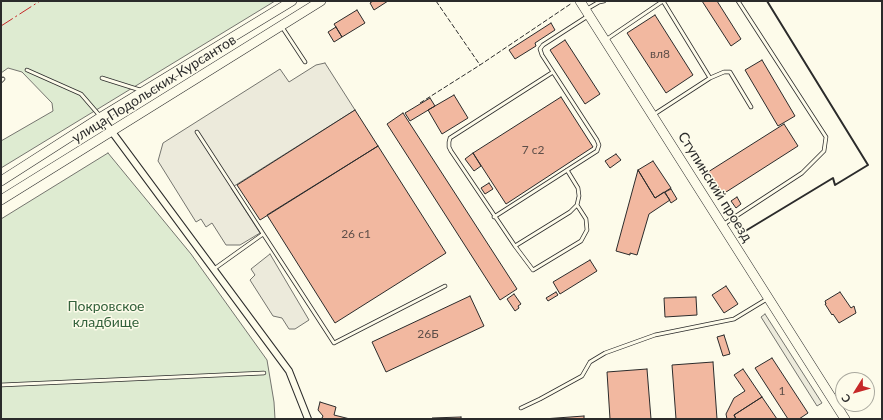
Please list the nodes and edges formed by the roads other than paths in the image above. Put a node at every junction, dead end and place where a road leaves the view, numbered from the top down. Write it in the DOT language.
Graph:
graph roads {
  1 [pos="292,1"];
  2 [pos="321,1"];
  3 [pos="580,1"];
  4 [pos="604,1"];
  5 [pos="663,1"];
  6 [pos="738,1"];
  7 [pos="588,12"];
  8 [pos="281,26"];
  9 [pos="605,40"];
  10 [pos="305,62"];
  11 [pos="27,70"];
  12 [pos="553,72"];
  13 [pos="102,78"];
  14 [pos="710,78"];
  15 [pos="144,92"];
  16 [pos="751,107"];
  17 [pos="653,116"];
  18 [pos="101,117"];
  19 [pos="112,131"];
  20 [pos="197,132"];
  21 [pos="567,170"];
  22 [pos="1,181"];
  23 [pos="1,200"];
  24 [pos="577,205"];
  25 [pos="494,217"];
  26 [pos="722,225"];
  27 [pos="264,234"];
  28 [pos="515,246"];
  29 [pos="214,269"];
  30 [pos="445,286"];
  31 [pos="768,298"];
  32 [pos="264,373"];
  33 [pos="1,385"];
  34 [pos="522,408"];
  35 [pos="308,419"];
  36 [pos="845,419"];
  1 -- 15 [label="main road, улица Подольских Курсантов"];
  2 -- 8 [label="main road, улица Подольских Курсантов"];
  3 -- 7 [label="main road, Ступинский проезд"];
  4 -- 7 [label="lane"];
  5 -- 9 [label="lane"];
  5 -- 14 [label="lane"];
  6 -- 26 [label="lane"];
  7 -- 9 [label="main road, Ступинский проезд"];
  7 -- 12 [label="lane"];
  8 -- 10 [label="lane"];
  8 -- 19 [label="main road, улица Подольских Курсантов"];
  9 -- 17 [label="main road, Ступинский проезд"];
  11 -- 18 [label="lane"];
  12 -- 21 [label="lane"];
  12 -- 25 [label="lane"];
  13 -- 15 [label="lane"];
  14 -- 16 [label="lane"];
  14 -- 17 [label="lane"];
  15 -- 18 [label="main road, улица Подольских Курсантов"];
  17 -- 26 [label="main road, Ступинский проезд"];
  18 -- 19 [label="street"];
  18 -- 22 [label="main road, улица Подольских Курсантов"];
  19 -- 23 [label="main road, улица Подольских Курсантов"];
  19 -- 29 [label="street"];
  20 -- 27 [label="lane"];
  21 -- 24 [label="lane"];
  21 -- 25 [label="lane"];
  24 -- 28 [label="lane"];
  24 -- 28 [label="lane"];
  25 -- 28 [label="lane"];
  26 -- 31 [label="main road, Ступинский проезд"];
  27 -- 29 [label="lane"];
  27 -- 30 [label="lane"];
  29 -- 35 [label="street"];
  31 -- 34 [label="lane"];
  31 -- 36 [label="main road, Ступинский проезд"];
  32 -- 33 [label="lane"];
}
